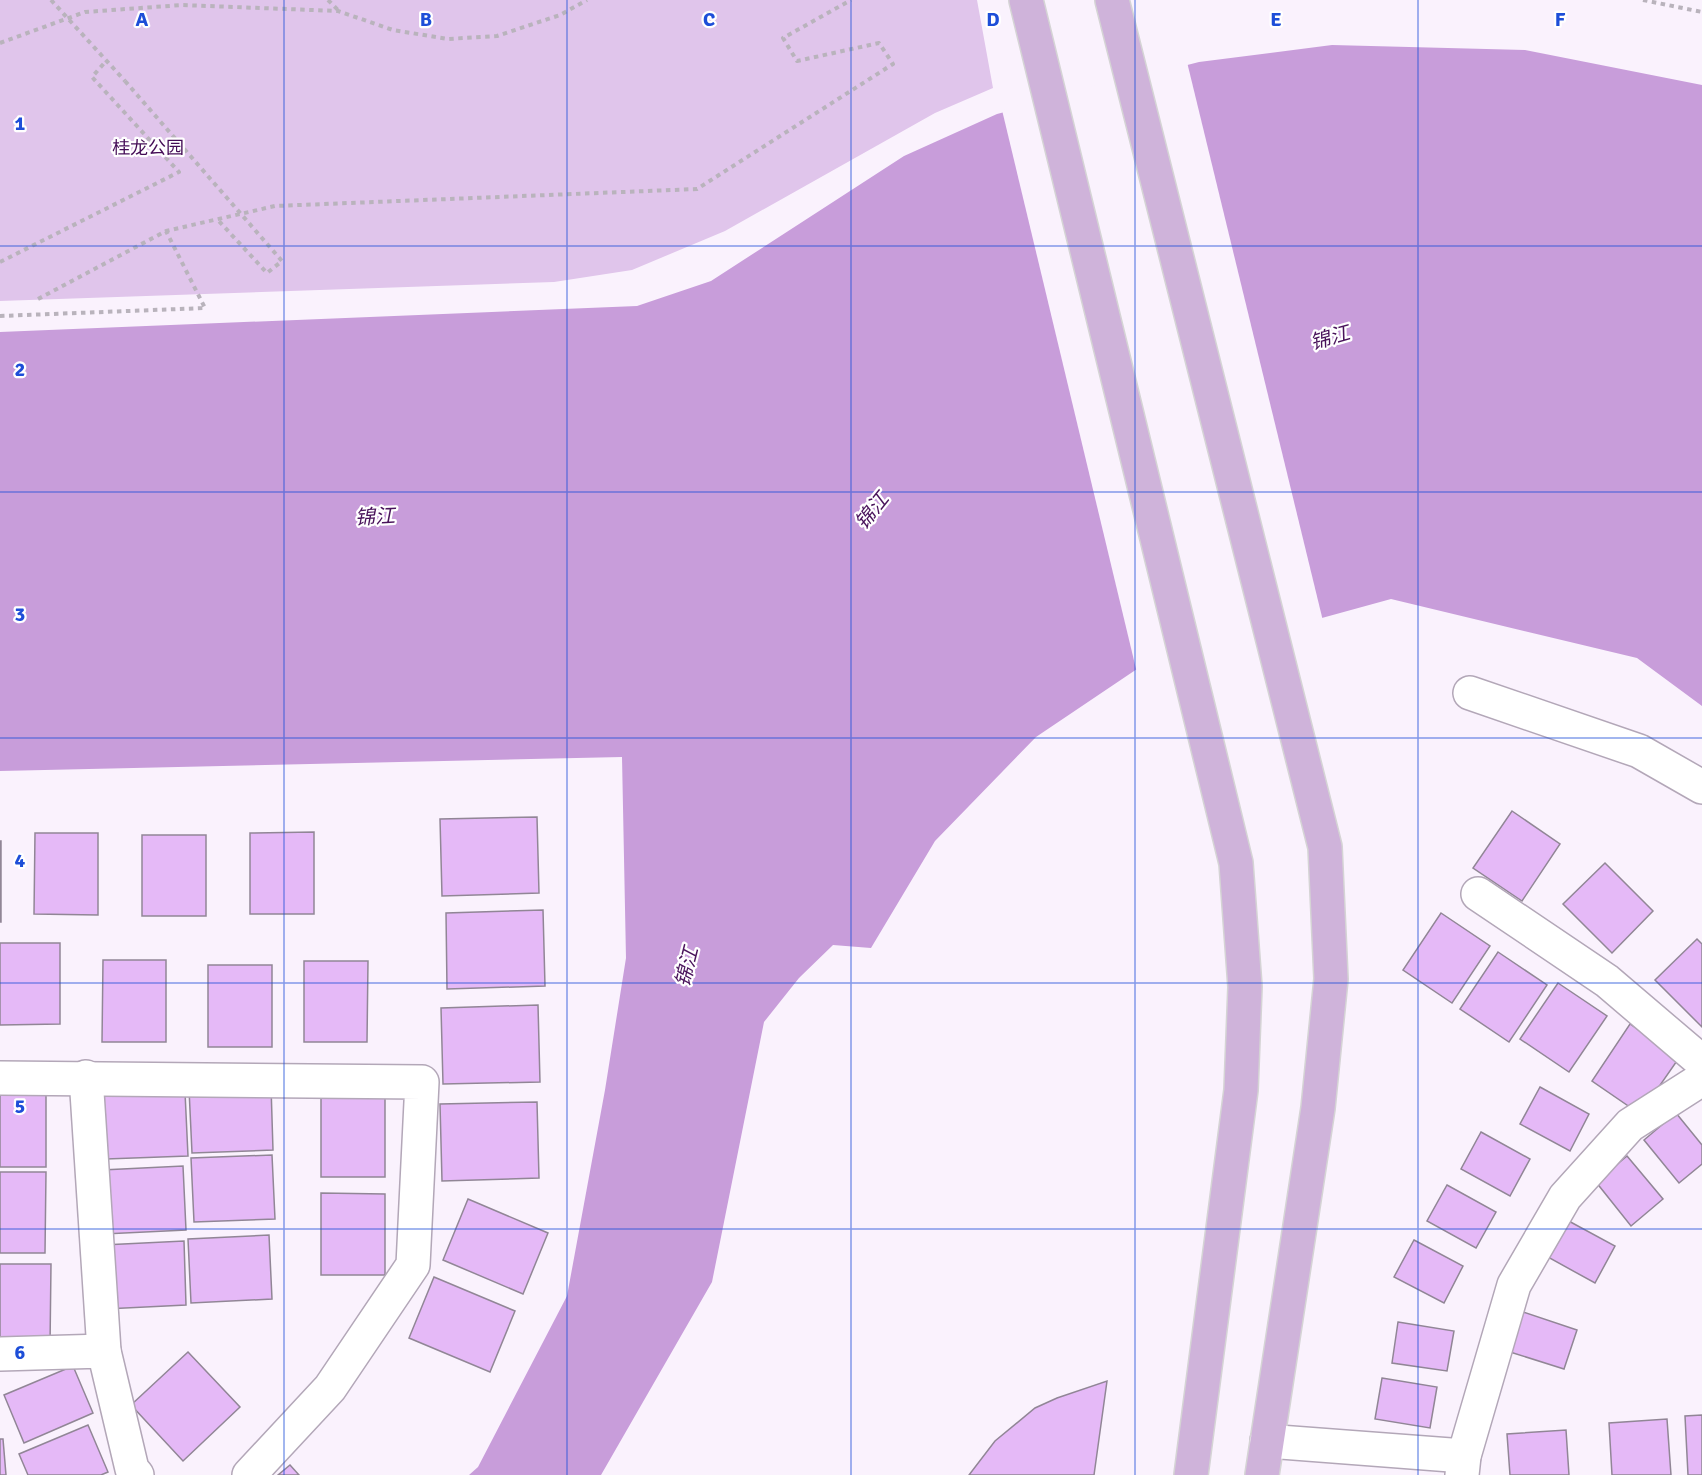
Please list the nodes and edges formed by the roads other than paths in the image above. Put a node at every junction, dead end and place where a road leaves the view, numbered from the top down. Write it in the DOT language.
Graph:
graph roads {
  1 [pos="1112,0"];
  2 [pos="1026,1"];
  3 [pos="1470,693"];
  4 [pos="1702,787"];
  5 [pos="1478,894"];
  6 [pos="1702,1062"];
  7 [pos="86,1077"];
  8 [pos="0,1078"];
  9 [pos="1702,1079"];
  10 [pos="104,1351"];
  11 [pos="0,1354"];
  12 [pos="1266,1441"];
  13 [pos="1425,1464"];
  14 [pos="1463,1465"];
  15 [pos="137,1475"];
  16 [pos="249,1475"];
  17 [pos="1191,1475"];
  18 [pos="1262,1475"];
  1 -- 12 [label="main road"];
  2 -- 17 [label="main road"];
  3 -- 4 [label="street"];
  5 -- 6 [label="street"];
  7 -- 8 [label="street"];
  7 -- 10 [label="street"];
  7 -- 16 [label="street"];
  9 -- 14 [label="street"];
  10 -- 11 [label="street"];
  10 -- 15 [label="street"];
  12 -- 13 [label="street"];
  12 -- 18 [label="main road"];
  13 -- 14 [label="street"];
}
